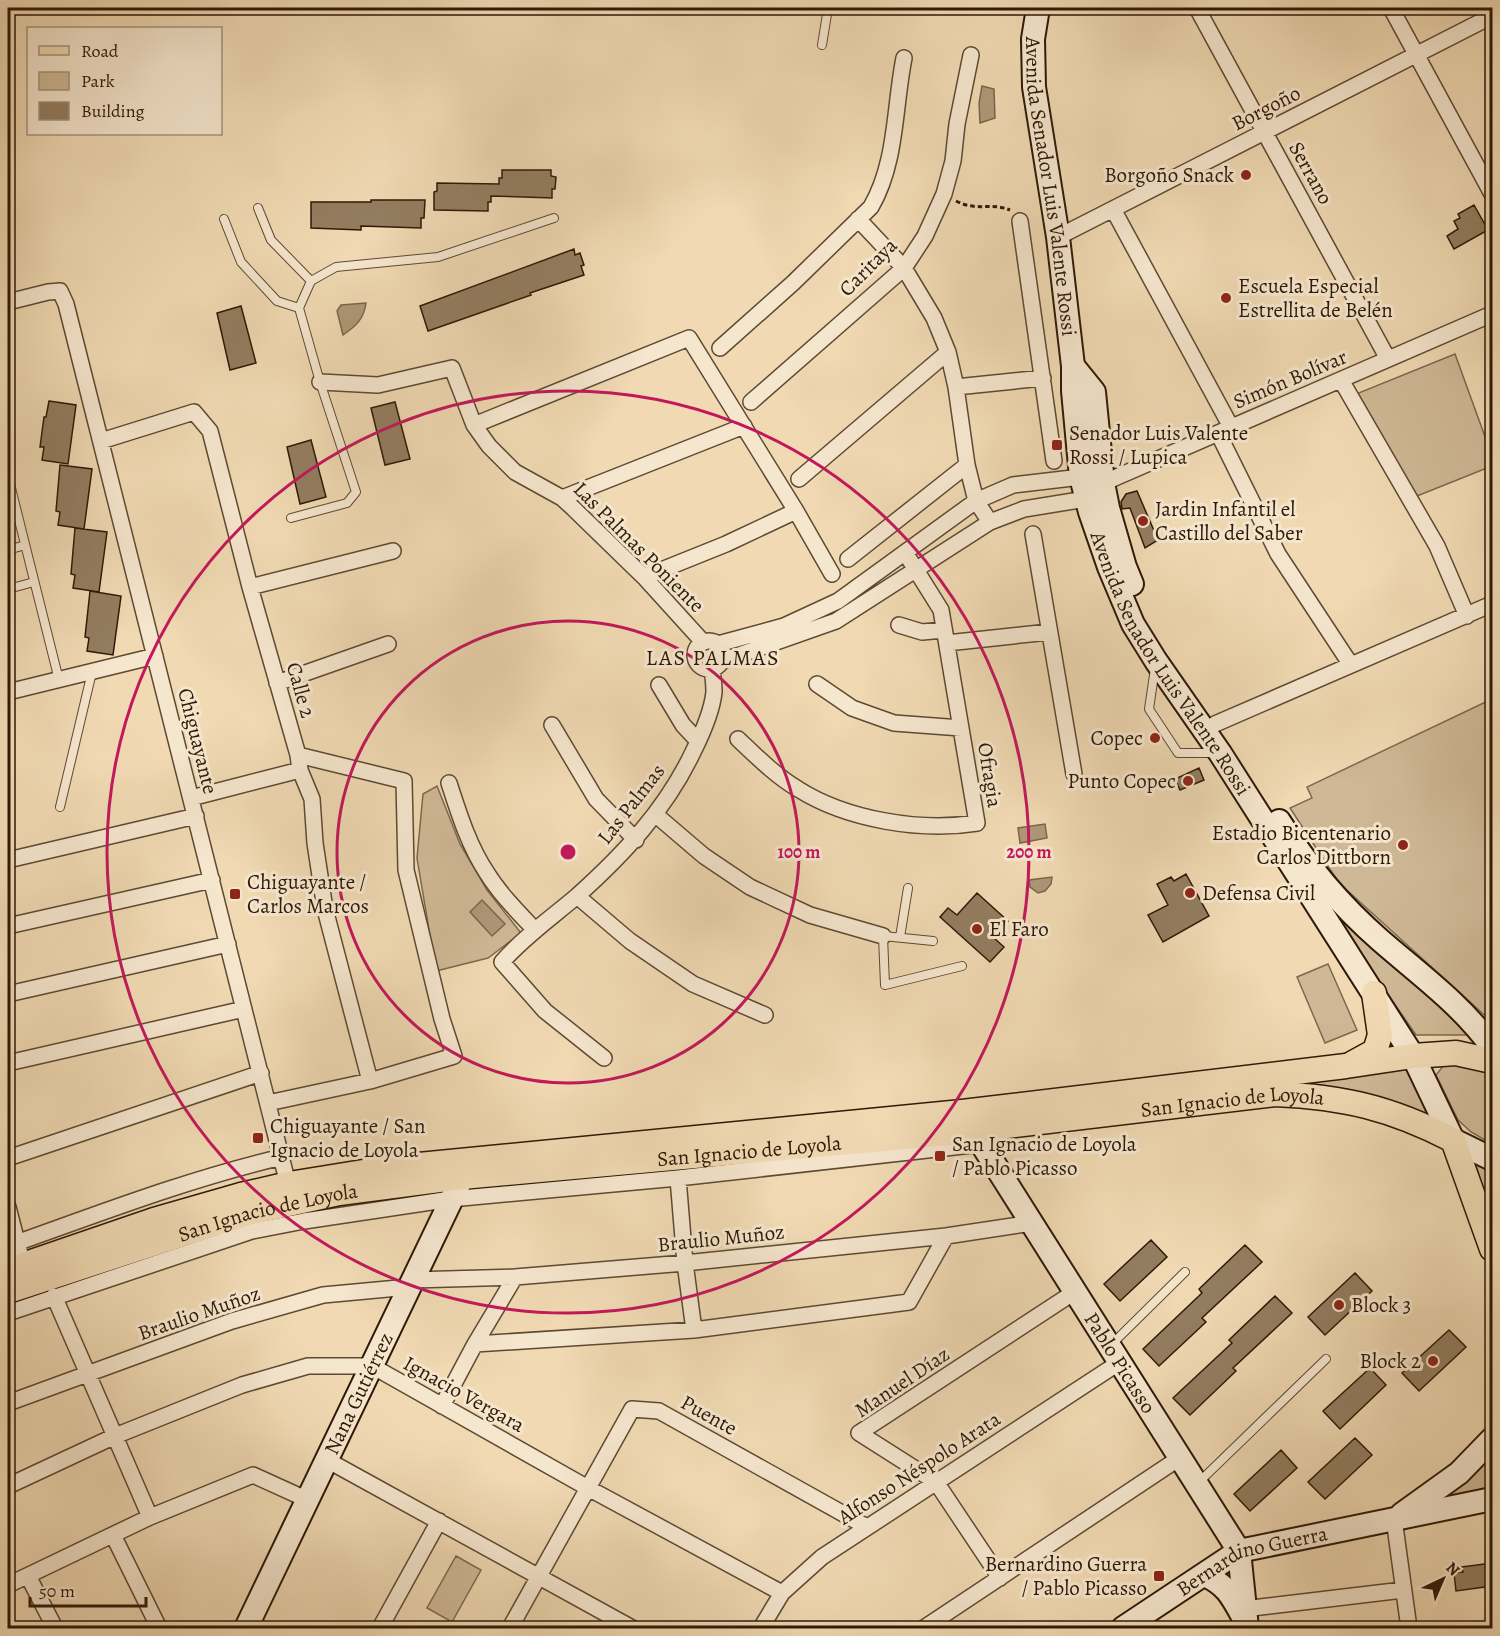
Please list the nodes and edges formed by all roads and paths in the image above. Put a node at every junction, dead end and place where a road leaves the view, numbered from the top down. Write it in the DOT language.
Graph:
graph roads {
  1 [pos="828,8"];
  2 [pos="1038,8"];
  3 [pos="1197,8"];
  4 [pos="1391,8"];
  5 [pos="1492,15"];
  6 [pos="822,45"];
  7 [pos="1417,54"];
  8 [pos="971,55"];
  9 [pos="904,58"];
  10 [pos="1265,132"];
  11 [pos="1492,194"];
  12 [pos="944,195"];
  13 [pos="258,208"];
  14 [pos="1113,209"];
  15 [pos="554,218"];
  16 [pos="225,219"];
  17 [pos="858,219"];
  18 [pos="1020,221"];
  19 [pos="1058,237"];
  20 [pos="904,268"];
  21 [pos="311,281"];
  22 [pos="8,302"];
  23 [pos="299,308"];
  24 [pos="1492,314"];
  25 [pos="720,348"];
  26 [pos="948,352"];
  27 [pos="1388,359"];
  28 [pos="1073,366"];
  29 [pos="1043,378"];
  30 [pos="1341,380"];
  31 [pos="320,382"];
  32 [pos="956,387"];
  33 [pos="751,402"];
  34 [pos="474,424"];
  35 [pos="744,426"];
  36 [pos="1224,430"];
  37 [pos="100,441"];
  38 [pos="1054,461"];
  39 [pos="967,465"];
  40 [pos="8,476"];
  41 [pos="799,478"];
  42 [pos="1103,483"];
  43 [pos="1084,488"];
  44 [pos="562,498"];
  45 [pos="976,501"];
  46 [pos="796,511"];
  47 [pos="291,518"];
  48 [pos="990,522"];
  49 [pos="1033,534"];
  50 [pos="25,545"];
  51 [pos="8,550"];
  52 [pos="393,551"];
  53 [pos="906,554"];
  54 [pos="848,559"];
  55 [pos="918,570"];
  56 [pos="832,574"];
  57 [pos="644,577"];
  58 [pos="34,582"];
  59 [pos="250,587"];
  60 [pos="8,589"];
  61 [pos="1492,604"];
  62 [pos="1467,615"];
  63 [pos="899,625"];
  64 [pos="1049,632"];
  65 [pos="945,637"];
  66 [pos="711,643"];
  67 [pos="388,644"];
  68 [pos="155,656"];
  69 [pos="1156,661"];
  70 [pos="717,665"];
  71 [pos="1351,665"];
  72 [pos="92,672"];
  73 [pos="59,680"];
  74 [pos="277,683"];
  75 [pos="817,684"];
  76 [pos="659,685"];
  77 [pos="8,693"];
  78 [pos="1215,724"];
  79 [pos="552,725"];
  80 [pos="961,728"];
  81 [pos="738,739"];
  82 [pos="698,741"];
  83 [pos="1220,753"];
  84 [pos="299,762"];
  85 [pos="1074,774"];
  86 [pos="449,783"];
  87 [pos="191,798"];
  88 [pos="60,807"];
  89 [pos="656,815"];
  90 [pos="196,816"];
  91 [pos="636,840"];
  92 [pos="8,860"];
  93 [pos="212,880"];
  94 [pos="908,888"];
  95 [pos="577,896"];
  96 [pos="8,926"];
  97 [pos="535,930"];
  98 [pos="883,936"];
  99 [pos="900,937"];
  100 [pos="933,941"];
  101 [pos="228,944"];
  102 [pos="962,966"];
  103 [pos="1374,993"];
  104 [pos="8,994"];
  105 [pos="244,1009"];
  106 [pos="765,1016"];
  107 [pos="1492,1047"];
  108 [pos="1413,1056"];
  109 [pos="604,1058"];
  110 [pos="1492,1062"];
  111 [pos="8,1063"];
  112 [pos="1346,1066"];
  113 [pos="261,1073"];
  114 [pos="370,1080"];
  115 [pos="268,1103"];
  116 [pos="972,1129"];
  117 [pos="1453,1140"];
  118 [pos="282,1157"];
  119 [pos="8,1158"];
  120 [pos="1492,1159"];
  121 [pos="466,1168"];
  122 [pos="678,1178"];
  123 [pos="290,1193"];
  124 [pos="452,1199"];
  125 [pos="8,1206"];
  126 [pos="1032,1223"];
  127 [pos="946,1236"];
  128 [pos="1492,1249"];
  129 [pos="685,1263"];
  130 [pos="15,1266"];
  131 [pos="1185,1272"];
  132 [pos="515,1277"];
  133 [pos="411,1284"];
  134 [pos="1076,1292"];
  135 [pos="54,1296"];
  136 [pos="8,1313"];
  137 [pos="694,1330"];
  138 [pos="475,1344"];
  139 [pos="1115,1354"];
  140 [pos="1326,1359"];
  141 [pos="372,1366"];
  142 [pos="88,1375"];
  143 [pos="8,1403"];
  144 [pos="442,1406"];
  145 [pos="115,1436"];
  146 [pos="1492,1439"];
  147 [pos="1181,1457"];
  148 [pos="327,1460"];
  149 [pos="936,1482"];
  150 [pos="1198,1483"];
  151 [pos="8,1486"];
  152 [pos="588,1488"];
  153 [pos="1492,1499"];
  154 [pos="308,1500"];
  155 [pos="150,1517"];
  156 [pos="1394,1519"];
  157 [pos="439,1521"];
  158 [pos="867,1527"];
  159 [pos="113,1535"];
  160 [pos="1239,1551"];
  161 [pos="1205,1575"];
  162 [pos="28,1576"];
  163 [pos="538,1577"];
  164 [pos="1000,1578"];
  165 [pos="8,1585"];
  166 [pos="1403,1590"];
  167 [pos="782,1593"];
  168 [pos="1246,1621"];
  169 [pos="628,1627"];
  170 [pos="55,1629"];
  171 [pos="159,1629"];
  172 [pos="246,1629"];
  173 [pos="380,1629"];
  174 [pos="510,1629"];
  175 [pos="761,1629"];
  176 [pos="924,1629"];
  177 [pos="1123,1629"];
  178 [pos="1409,1629"];
  1 -- 6 [label="lane"];
  2 -- 19 [label="main road, Avenida Senador Luis Valente Rossi"];
  3 -- 10 [label="street, Serrano"];
  4 -- 7 [label="street"];
  5 -- 7 [label="street, Borgoño"];
  7 -- 10 [label="street, Borgoño"];
  7 -- 11 [label="street"];
  8 -- 12 [label="street, Caritaya"];
  9 -- 17 [label="street"];
  10 -- 14 [label="street, Borgoño"];
  10 -- 27 [label="street, Serrano"];
  12 -- 18 [label="path"];
  12 -- 20 [label="street, Caritaya"];
  13 -- 21 [label="lane"];
  14 -- 19 [label="street, Borgoño"];
  14 -- 36 [label="street"];
  15 -- 21 [label="lane"];
  16 -- 23 [label="lane"];
  17 -- 20 [label="street"];
  17 -- 25 [label="street"];
  18 -- 29 [label="street"];
  19 -- 28 [label="main road, Avenida Senador Luis Valente Rossi"];
  20 -- 26 [label="street"];
  20 -- 33 [label="street, Caritaya"];
  21 -- 23 [label="lane"];
  22 -- 37 [label="street, Chiguayante"];
  23 -- 31 [label="lane"];
  24 -- 27 [label="street, Simón Bolívar"];
  26 -- 32 [label="street"];
  26 -- 41 [label="street"];
  27 -- 30 [label="street, Simón Bolívar"];
  28 -- 42 [label="main road, Avenida Senador Luis Valente Rossi"];
  28 -- 43 [label="main road, Avenida Senador Luis Valente Rossi"];
  29 -- 32 [label="street"];
  29 -- 38 [label="street"];
  30 -- 36 [label="street, Simón Bolívar"];
  30 -- 62 [label="street"];
  31 -- 34 [label="street, Las Palmas Poniente"];
  31 -- 47 [label="lane"];
  32 -- 39 [label="street"];
  34 -- 35 [label="street"];
  34 -- 44 [label="street, Las Palmas Poniente"];
  35 -- 44 [label="street"];
  35 -- 46 [label="street"];
  36 -- 42 [label="street, Simón Bolívar"];
  36 -- 71 [label="street"];
  37 -- 59 [label="street, Calle 2"];
  37 -- 68 [label="street, Chiguayante"];
  39 -- 45 [label="street"];
  39 -- 54 [label="street"];
  40 -- 50 [label="lane"];
  42 -- 43 [label="street, Simón Bolívar"];
  42 -- 78 [label="main road, Avenida Senador Luis Valente Rossi"];
  43 -- 45 [label="street"];
  43 -- 48 [label="street"];
  43 -- 69 [label="main road, Avenida Senador Luis Valente Rossi"];
  44 -- 57 [label="street, Las Palmas Poniente"];
  45 -- 48 [label="street"];
  45 -- 53 [label="street"];
  46 -- 56 [label="street"];
  46 -- 57 [label="street"];
  48 -- 55 [label="street"];
  49 -- 64 [label="street"];
  50 -- 51 [label="lane"];
  50 -- 58 [label="lane"];
  52 -- 59 [label="street"];
  53 -- 55 [label="street, Ofragia"];
  53 -- 66 [label="street"];
  55 -- 65 [label="street, Ofragia"];
  55 -- 70 [label="street"];
  57 -- 66 [label="street, Las Palmas Poniente"];
  58 -- 60 [label="lane"];
  58 -- 73 [label="lane"];
  59 -- 74 [label="street, Calle 2"];
  61 -- 62 [label="street"];
  62 -- 71 [label="street"];
  63 -- 65 [label="street"];
  64 -- 65 [label="street"];
  64 -- 85 [label="street"];
  65 -- 80 [label="street, Ofragia"];
  66 -- 70 [label="street, Las Palmas"];
  66 -- 70 [label="street"];
  67 -- 74 [label="street"];
  68 -- 72 [label="street"];
  68 -- 87 [label="street, Chiguayante"];
  69 -- 83 [label="main road, Avenida Senador Luis Valente Rossi"];
  69 -- 83 [label="lane"];
  70 -- 82 [label="street, Las Palmas"];
  71 -- 78 [label="street"];
  72 -- 73 [label="street"];
  72 -- 88 [label="lane"];
  73 -- 77 [label="street"];
  74 -- 84 [label="street, Calle 2"];
  75 -- 80 [label="street"];
  76 -- 82 [label="street"];
  78 -- 107 [label="main road, Avenida Senador Luis Valente Rossi"];
  79 -- 91 [label="street"];
  80 -- 81 [label="street, Ofragia"];
  82 -- 89 [label="street, Las Palmas"];
  83 -- 103 [label="main road, Avenida Senador Luis Valente Rossi"];
  84 -- 87 [label="street"];
  84 -- 114 [label="street, Calle 2"];
  84 -- 114 [label="street"];
  86 -- 97 [label="street"];
  87 -- 90 [label="street, Chiguayante"];
  89 -- 91 [label="street, Las Palmas"];
  89 -- 98 [label="street"];
  90 -- 92 [label="street"];
  90 -- 93 [label="street, Chiguayante"];
  91 -- 95 [label="street, Las Palmas"];
  93 -- 96 [label="street"];
  93 -- 101 [label="street, Chiguayante"];
  94 -- 99 [label="lane"];
  95 -- 97 [label="street, Las Palmas"];
  95 -- 106 [label="street"];
  97 -- 109 [label="street, Las Palmas"];
  98 -- 99 [label="lane"];
  98 -- 102 [label="lane"];
  99 -- 100 [label="lane"];
  101 -- 104 [label="street"];
  101 -- 105 [label="street, Chiguayante"];
  103 -- 108 [label="main road, Avenida Senador Luis Valente Rossi"];
  103 -- 112 [label="main road"];
  105 -- 111 [label="street"];
  105 -- 113 [label="street, Chiguayante"];
  108 -- 110 [label="main road, San Ignacio de Loyola"];
  108 -- 112 [label="main road, San Ignacio de Loyola"];
  108 -- 117 [label="main road, Avenida Senador Luis Valente Rossi"];
  112 -- 116 [label="main road, San Ignacio de Loyola"];
  113 -- 115 [label="street, Chiguayante"];
  113 -- 119 [label="street"];
  114 -- 115 [label="street"];
  115 -- 118 [label="street, Chiguayante"];
  116 -- 117 [label="main road, San Ignacio de Loyola"];
  116 -- 121 [label="main road, San Ignacio de Loyola"];
  116 -- 122 [label="street, San Ignacio de Loyola"];
  116 -- 126 [label="main road, Pablo Picasso"];
  117 -- 120 [label="main road, San Ignacio de Loyola"];
  117 -- 128 [label="main road"];
  118 -- 123 [label="street, Chiguayante"];
  118 -- 130 [label="street"];
  121 -- 123 [label="main road, San Ignacio de Loyola"];
  121 -- 124 [label="main road, Nana Gutiérrez"];
  122 -- 124 [label="street, San Ignacio de Loyola"];
  122 -- 129 [label="street"];
  123 -- 130 [label="main road, San Ignacio de Loyola"];
  124 -- 133 [label="main road, Nana Gutiérrez"];
  124 -- 135 [label="street, San Ignacio de Loyola"];
  125 -- 130 [label="street"];
  126 -- 127 [label="street, Braulio Muñoz"];
  126 -- 134 [label="main road, Pablo Picasso"];
  127 -- 129 [label="street, Braulio Muñoz"];
  127 -- 137 [label="street"];
  129 -- 132 [label="street, Braulio Muñoz"];
  129 -- 137 [label="street"];
  131 -- 139 [label="lane"];
  132 -- 133 [label="street, Braulio Muñoz"];
  132 -- 138 [label="street"];
  133 -- 141 [label="main road, Nana Gutiérrez"];
  133 -- 142 [label="street, Braulio Muñoz"];
  134 -- 139 [label="main road, Pablo Picasso"];
  134 -- 149 [label="street, Manuel Díaz"];
  135 -- 136 [label="street, San Ignacio de Loyola"];
  135 -- 142 [label="street"];
  137 -- 138 [label="street"];
  138 -- 144 [label="street"];
  139 -- 147 [label="main road, Pablo Picasso"];
  139 -- 149 [label="street, Alfonso Néspolo Arata"];
  140 -- 150 [label="lane"];
  141 -- 144 [label="street, Ignacio Vergara"];
  141 -- 145 [label="street, Ignacio Vergara"];
  141 -- 148 [label="main road, Nana Gutiérrez"];
  142 -- 143 [label="street, Braulio Muñoz"];
  142 -- 145 [label="street"];
  144 -- 152 [label="street, Ignacio Vergara"];
  145 -- 151 [label="street, Ignacio Vergara"];
  145 -- 155 [label="street"];
  146 -- 156 [label="main road, Bernardino Guerra"];
  147 -- 150 [label="main road, Pablo Picasso"];
  147 -- 164 [label="street"];
  148 -- 154 [label="main road, Nana Gutiérrez"];
  148 -- 157 [label="street"];
  149 -- 158 [label="street, Alfonso Néspolo Arata"];
  149 -- 164 [label="street, Manuel Díaz"];
  150 -- 160 [label="main road, Pablo Picasso"];
  152 -- 158 [label="street, Puente"];
  152 -- 163 [label="street, Puente"];
  152 -- 167 [label="street, Ignacio Vergara"];
  153 -- 156 [label="main road, Bernardino Guerra"];
  154 -- 155 [label="street"];
  154 -- 172 [label="main road, Nana Gutiérrez"];
  155 -- 159 [label="street"];
  156 -- 160 [label="main road, Bernardino Guerra"];
  156 -- 166 [label="street"];
  157 -- 163 [label="street"];
  157 -- 173 [label="street"];
  158 -- 167 [label="street, Alfonso Néspolo Arata"];
  159 -- 162 [label="street"];
  159 -- 171 [label="street"];
  160 -- 161 [label="main road, Bernardino Guerra"];
  160 -- 168 [label="main road, Pablo Picasso"];
  161 -- 168 [label="main road"];
  161 -- 177 [label="main road, Bernardino Guerra"];
  162 -- 165 [label="street"];
  162 -- 170 [label="street"];
  163 -- 169 [label="street"];
  163 -- 174 [label="street, Puente"];
  164 -- 176 [label="street"];
  166 -- 168 [label="street"];
  166 -- 178 [label="street"];
  167 -- 175 [label="street, Alfonso Néspolo Arata"];
}
